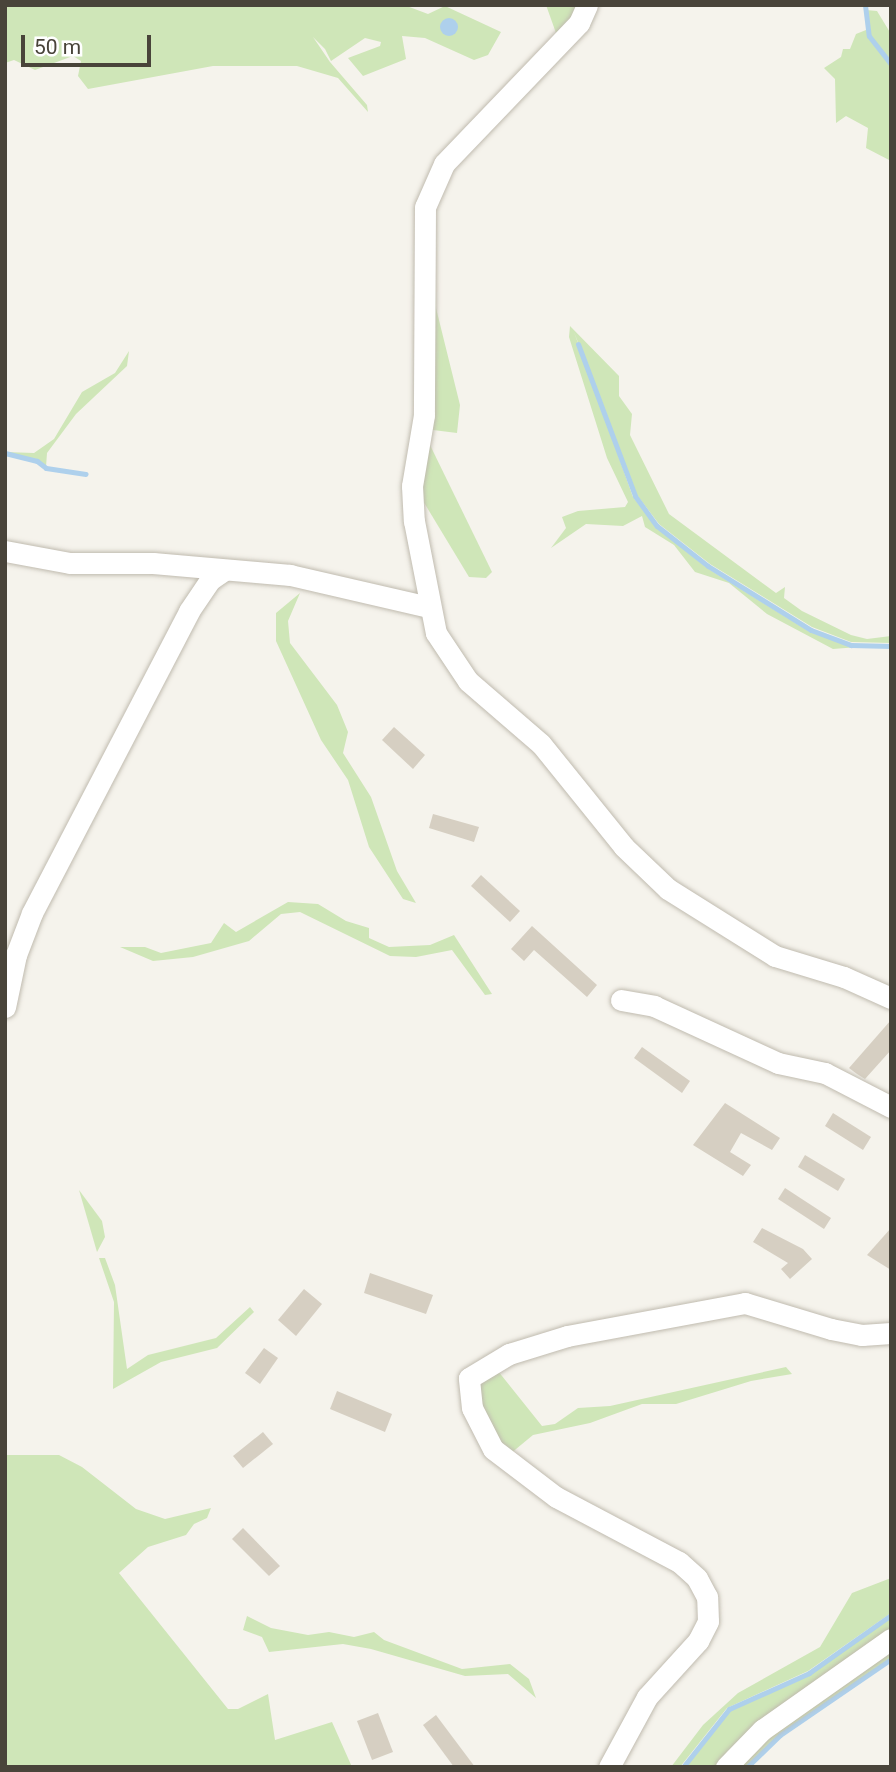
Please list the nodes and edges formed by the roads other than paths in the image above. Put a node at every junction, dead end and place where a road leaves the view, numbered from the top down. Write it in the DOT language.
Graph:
graph roads {
  1 [pos="587,5"];
  2 [pos="5,551"];
  3 [pos="223,571"];
  4 [pos="429,607"];
  5 [pos="891,998"];
  6 [pos="621,1000"];
  7 [pos="5,1007"];
  8 [pos="891,1107"];
  9 [pos="891,1333"];
  10 [pos="891,1639"];
  11 [pos="609,1767"];
  12 [pos="726,1767"];
  1 -- 4 [label="street"];
  2 -- 3 [label="street"];
  3 -- 4 [label="street"];
  3 -- 7 [label="street"];
  4 -- 5 [label="street"];
  6 -- 8 [label="street"];
  9 -- 11 [label="street"];
  10 -- 12 [label="street"];
}
